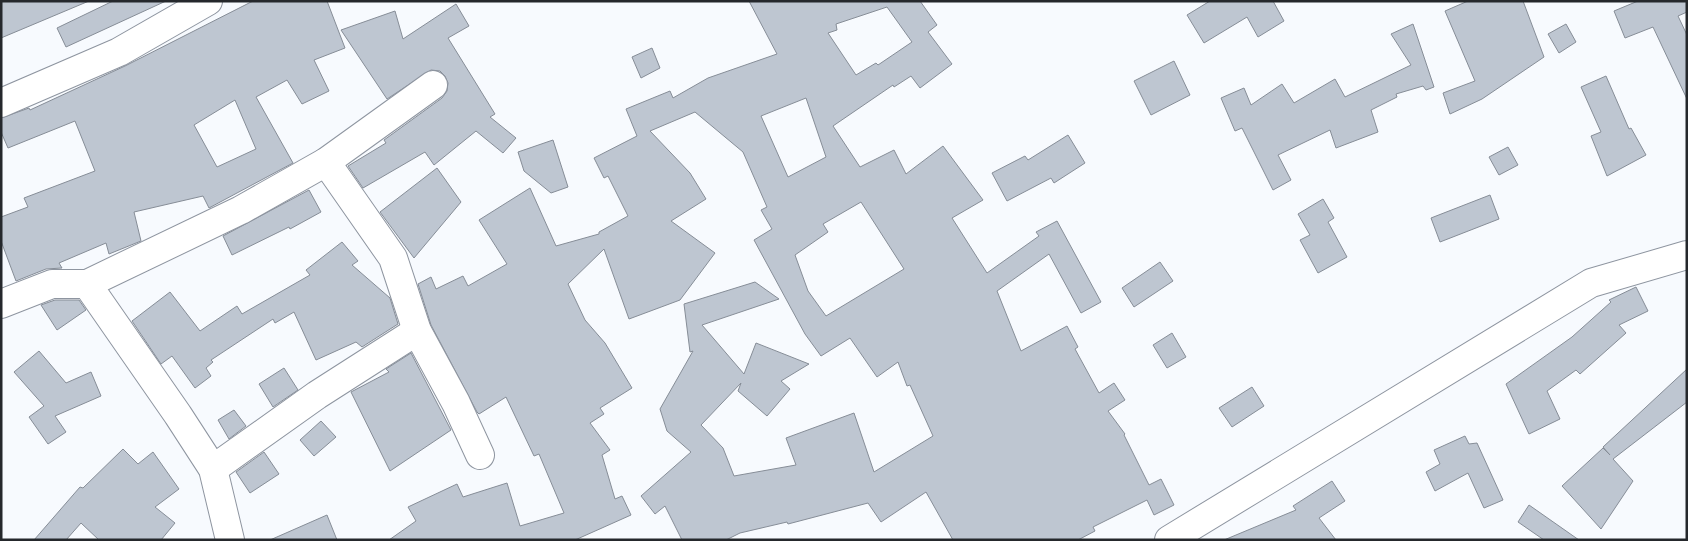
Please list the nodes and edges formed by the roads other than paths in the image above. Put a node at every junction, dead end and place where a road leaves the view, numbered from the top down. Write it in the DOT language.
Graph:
graph roads {
  1 [pos="208,1"];
  2 [pos="433,85"];
  3 [pos="1,103"];
  4 [pos="326,162"];
  5 [pos="1687,255"];
  6 [pos="87,284"];
  7 [pos="1,304"];
  8 [pos="417,331"];
  9 [pos="480,455"];
  10 [pos="213,469"];
  11 [pos="230,540"];
  12 [pos="1169,540"];
  1 -- 3 [label="street"];
  2 -- 4 [label="street"];
  4 -- 6 [label="street"];
  4 -- 8 [label="street"];
  5 -- 12 [label="street"];
  6 -- 7 [label="street"];
  6 -- 10 [label="street"];
  8 -- 9 [label="street"];
  8 -- 10 [label="street"];
  10 -- 11 [label="street"];
}
